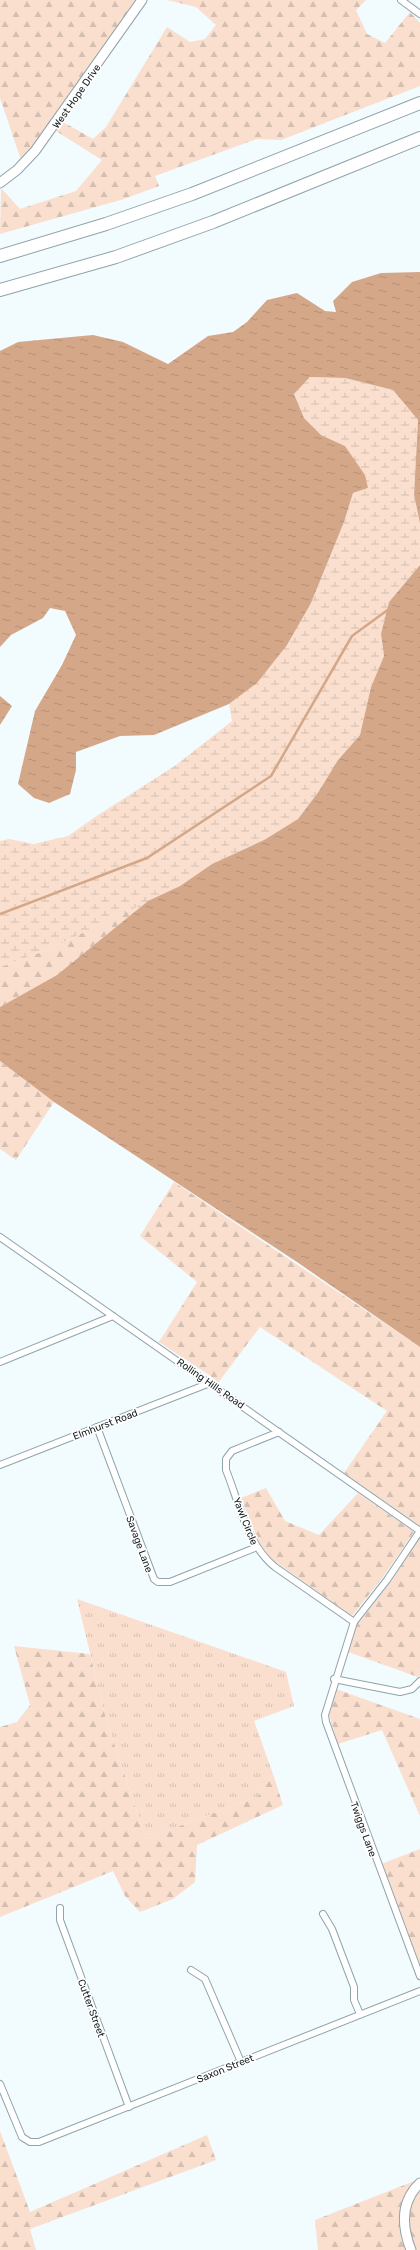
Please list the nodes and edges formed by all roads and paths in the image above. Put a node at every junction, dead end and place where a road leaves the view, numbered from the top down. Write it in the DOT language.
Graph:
graph roads {
  1 [pos="142,0"];
  2 [pos="401,0"];
  3 [pos="420,14"];
  4 [pos="420,103"];
  5 [pos="420,138"];
  6 [pos="0,183"];
  7 [pos="0,256"];
  8 [pos="0,290"];
  9 [pos="0,1237"];
  10 [pos="113,1316"];
  11 [pos="0,1362"];
  12 [pos="210,1383"];
  13 [pos="97,1427"];
  14 [pos="279,1432"];
  15 [pos="0,1465"];
  16 [pos="420,1531"];
  17 [pos="257,1547"];
  18 [pos="354,1622"];
  19 [pos="334,1679"];
  20 [pos="420,1682"];
  21 [pos="60,1908"];
  22 [pos="323,1914"];
  23 [pos="191,1970"];
  24 [pos="420,1976"];
  25 [pos="420,1991"];
  26 [pos="360,2014"];
  27 [pos="241,2062"];
  28 [pos="0,2084"];
  29 [pos="129,2107"];
  30 [pos="420,2183"];
  31 [pos="411,2250"];
  1 -- 6 [label="street, West Hope Drive"];
  2 -- 3 [label="street"];
  4 -- 7 [label="highway"];
  5 -- 8 [label="highway"];
  9 -- 10 [label="street, Rolling Hills Road"];
  10 -- 11 [label="street"];
  10 -- 12 [label="street, Rolling Hills Road"];
  12 -- 13 [label="street, Elmhurst Road"];
  12 -- 14 [label="street, Rolling Hills Road"];
  13 -- 15 [label="street, Elmhurst Road"];
  13 -- 17 [label="street, Savage Lane"];
  14 -- 16 [label="street, Rolling Hills Road"];
  14 -- 17 [label="street, Yawl Circle"];
  16 -- 18 [label="street"];
  17 -- 18 [label="street, Yawl Circle"];
  18 -- 19 [label="street"];
  19 -- 20 [label="street"];
  19 -- 24 [label="street, Twiggs Lane"];
  21 -- 29 [label="street, Cutter Street"];
  22 -- 26 [label="street"];
  23 -- 27 [label="street"];
  25 -- 26 [label="street, Saxon Street"];
  26 -- 27 [label="street, Saxon Street"];
  27 -- 29 [label="street, Saxon Street"];
  28 -- 29 [label="street, Saxon Street"];
  30 -- 31 [label="street"];
}
